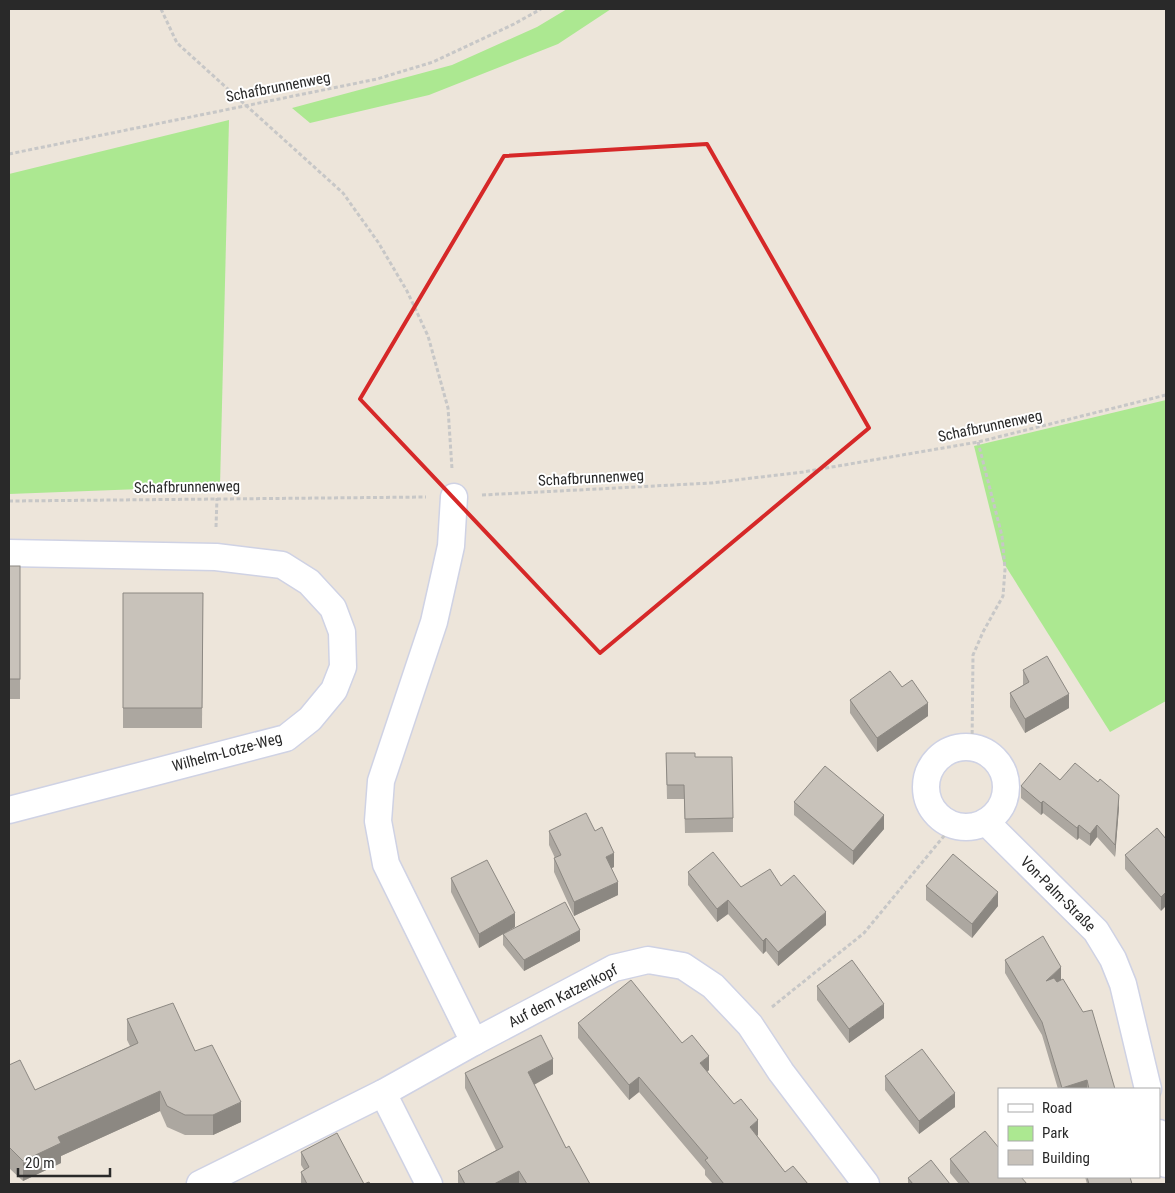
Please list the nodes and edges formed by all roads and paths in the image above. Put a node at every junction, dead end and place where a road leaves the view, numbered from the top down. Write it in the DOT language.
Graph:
graph roads {
  1 [pos="161,9"];
  2 [pos="541,9"];
  3 [pos="246,105"];
  4 [pos="9,154"];
  5 [pos="1166,395"];
  6 [pos="978,442"];
  7 [pos="454,497"];
  8 [pos="9,501"];
  9 [pos="9,553"];
  10 [pos="972,747"];
  11 [pos="9,810"];
  12 [pos="986,822"];
  13 [pos="953,825"];
  14 [pos="750,1025"];
  15 [pos="474,1042"];
  16 [pos="1148,1088"];
  17 [pos="383,1093"];
  18 [pos="1160,1137"];
  19 [pos="1166,1164"];
  20 [pos="200,1184"];
  21 [pos="429,1184"];
  22 [pos="866,1184"];
  1 -- 3 [label="path"];
  2 -- 3 [label="path, Schafbrunnenweg"];
  3 -- 4 [label="path, Schafbrunnenweg"];
  3 -- 7 [label="path"];
  5 -- 6 [label="path, Schafbrunnenweg"];
  6 -- 7 [label="path, Schafbrunnenweg"];
  6 -- 10 [label="path"];
  7 -- 8 [label="path, Schafbrunnenweg"];
  7 -- 15 [label="street"];
  9 -- 11 [label="street, Wilhelm-Lotze-Weg"];
  10 -- 12 [label="street"];
  10 -- 13 [label="street"];
  12 -- 13 [label="street"];
  12 -- 16 [label="street, Von-Palm-Straße"];
  13 -- 14 [label="path"];
  14 -- 15 [label="street, Auf dem Katzenkopf"];
  14 -- 22 [label="street, Auf dem Katzenkopf"];
  15 -- 17 [label="street, Auf dem Katzenkopf"];
  17 -- 20 [label="street, Auf dem Katzenkopf"];
  17 -- 21 [label="street"];
  18 -- 19 [label="street"];
}
